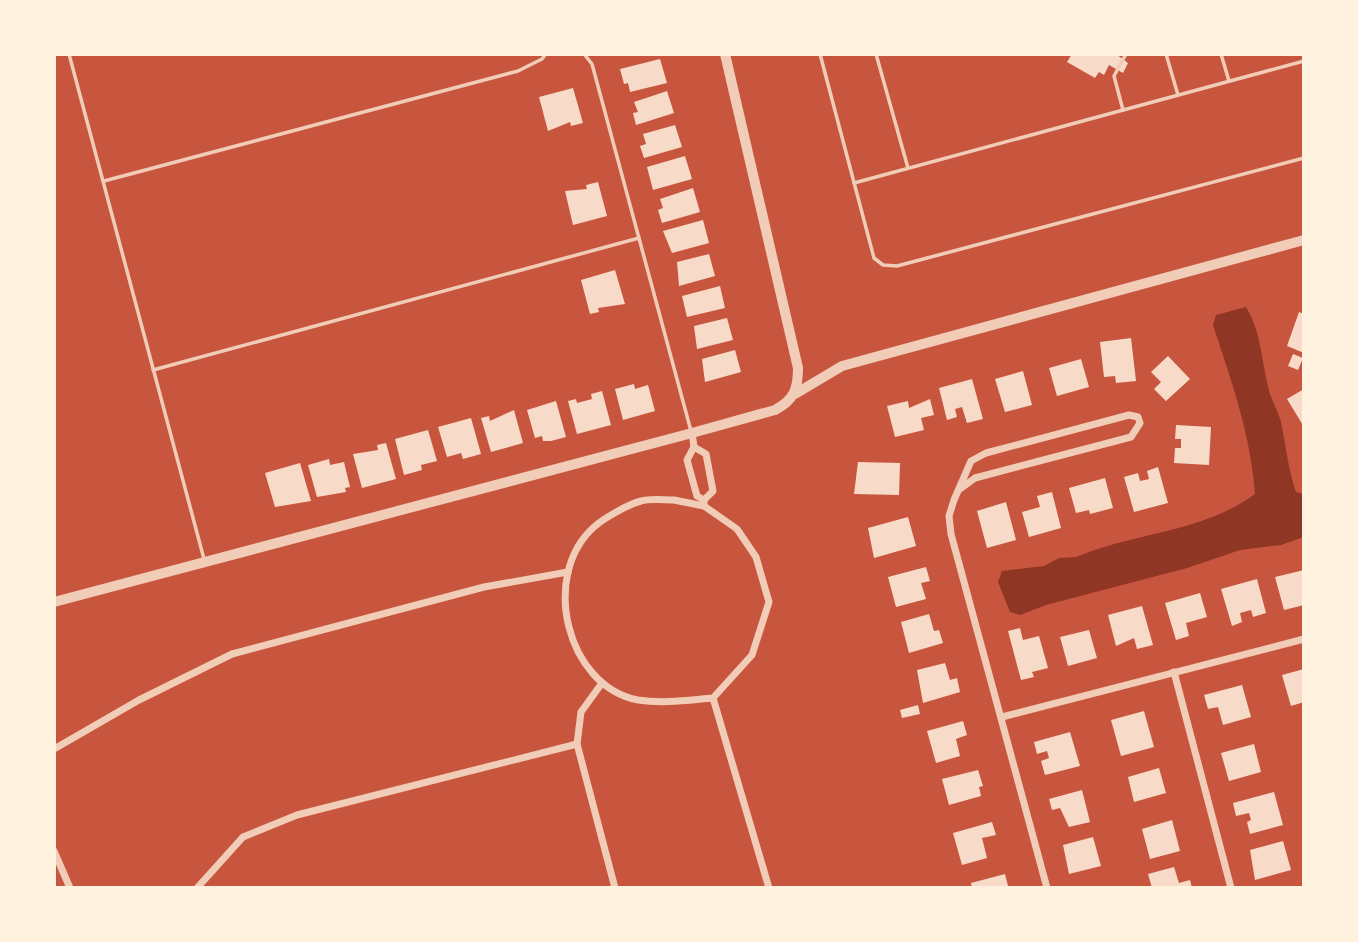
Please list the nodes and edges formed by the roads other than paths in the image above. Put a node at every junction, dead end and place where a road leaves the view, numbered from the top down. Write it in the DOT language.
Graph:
graph roads {
  1 [pos="69,54"];
  2 [pos="546,54"];
  3 [pos="584,54"];
  4 [pos="725,54"];
  5 [pos="820,54"];
  6 [pos="876,54"];
  7 [pos="1126,54"];
  8 [pos="1167,54"];
  9 [pos="1222,54"];
  10 [pos="1304,61"];
  11 [pos="1229,81"];
  12 [pos="1178,95"];
  13 [pos="1123,110"];
  14 [pos="1304,158"];
  15 [pos="908,168"];
  16 [pos="104,181"];
  17 [pos="854,183"];
  18 [pos="639,237"];
  19 [pos="1304,240"];
  20 [pos="153,370"];
  21 [pos="794,394"];
  22 [pos="692,433"];
  23 [pos="694,447"];
  24 [pos="960,489"];
  25 [pos="704,503"];
  26 [pos="205,562"];
  27 [pos="568,572"];
  28 [pos="54,602"];
  29 [pos="1304,639"];
  30 [pos="1174,672"];
  31 [pos="602,683"];
  32 [pos="713,698"];
  33 [pos="1002,717"];
  34 [pos="577,744"];
  35 [pos="54,749"];
  36 [pos="54,851"];
  37 [pos="70,888"];
  38 [pos="197,888"];
  39 [pos="615,888"];
  40 [pos="769,888"];
  41 [pos="1047,888"];
  42 [pos="1231,888"];
  1 -- 16 [label="lane"];
  2 -- 16 [label="lane"];
  3 -- 18 [label="lane"];
  4 -- 21 [label="street"];
  5 -- 17 [label="lane"];
  6 -- 15 [label="lane"];
  7 -- 13 [label="lane"];
  8 -- 12 [label="lane"];
  9 -- 11 [label="lane"];
  10 -- 11 [label="lane"];
  11 -- 12 [label="lane"];
  12 -- 13 [label="lane"];
  13 -- 15 [label="lane"];
  14 -- 17 [label="lane"];
  15 -- 17 [label="lane"];
  16 -- 20 [label="lane"];
  18 -- 20 [label="lane"];
  18 -- 22 [label="lane"];
  19 -- 21 [label="street"];
  20 -- 26 [label="lane"];
  21 -- 22 [label="street"];
  22 -- 23 [label="street"];
  22 -- 26 [label="street"];
  23 -- 25 [label="street"];
  23 -- 25 [label="street"];
  24 -- 24 [label="street"];
  24 -- 33 [label="street"];
  25 -- 27 [label="street"];
  25 -- 32 [label="street"];
  26 -- 28 [label="street"];
  27 -- 31 [label="street"];
  27 -- 35 [label="street"];
  29 -- 30 [label="street"];
  30 -- 33 [label="street"];
  30 -- 42 [label="street"];
  31 -- 32 [label="street"];
  31 -- 34 [label="street"];
  32 -- 40 [label="street"];
  33 -- 41 [label="street"];
  34 -- 38 [label="street"];
  34 -- 39 [label="street"];
  36 -- 37 [label="street"];
}
